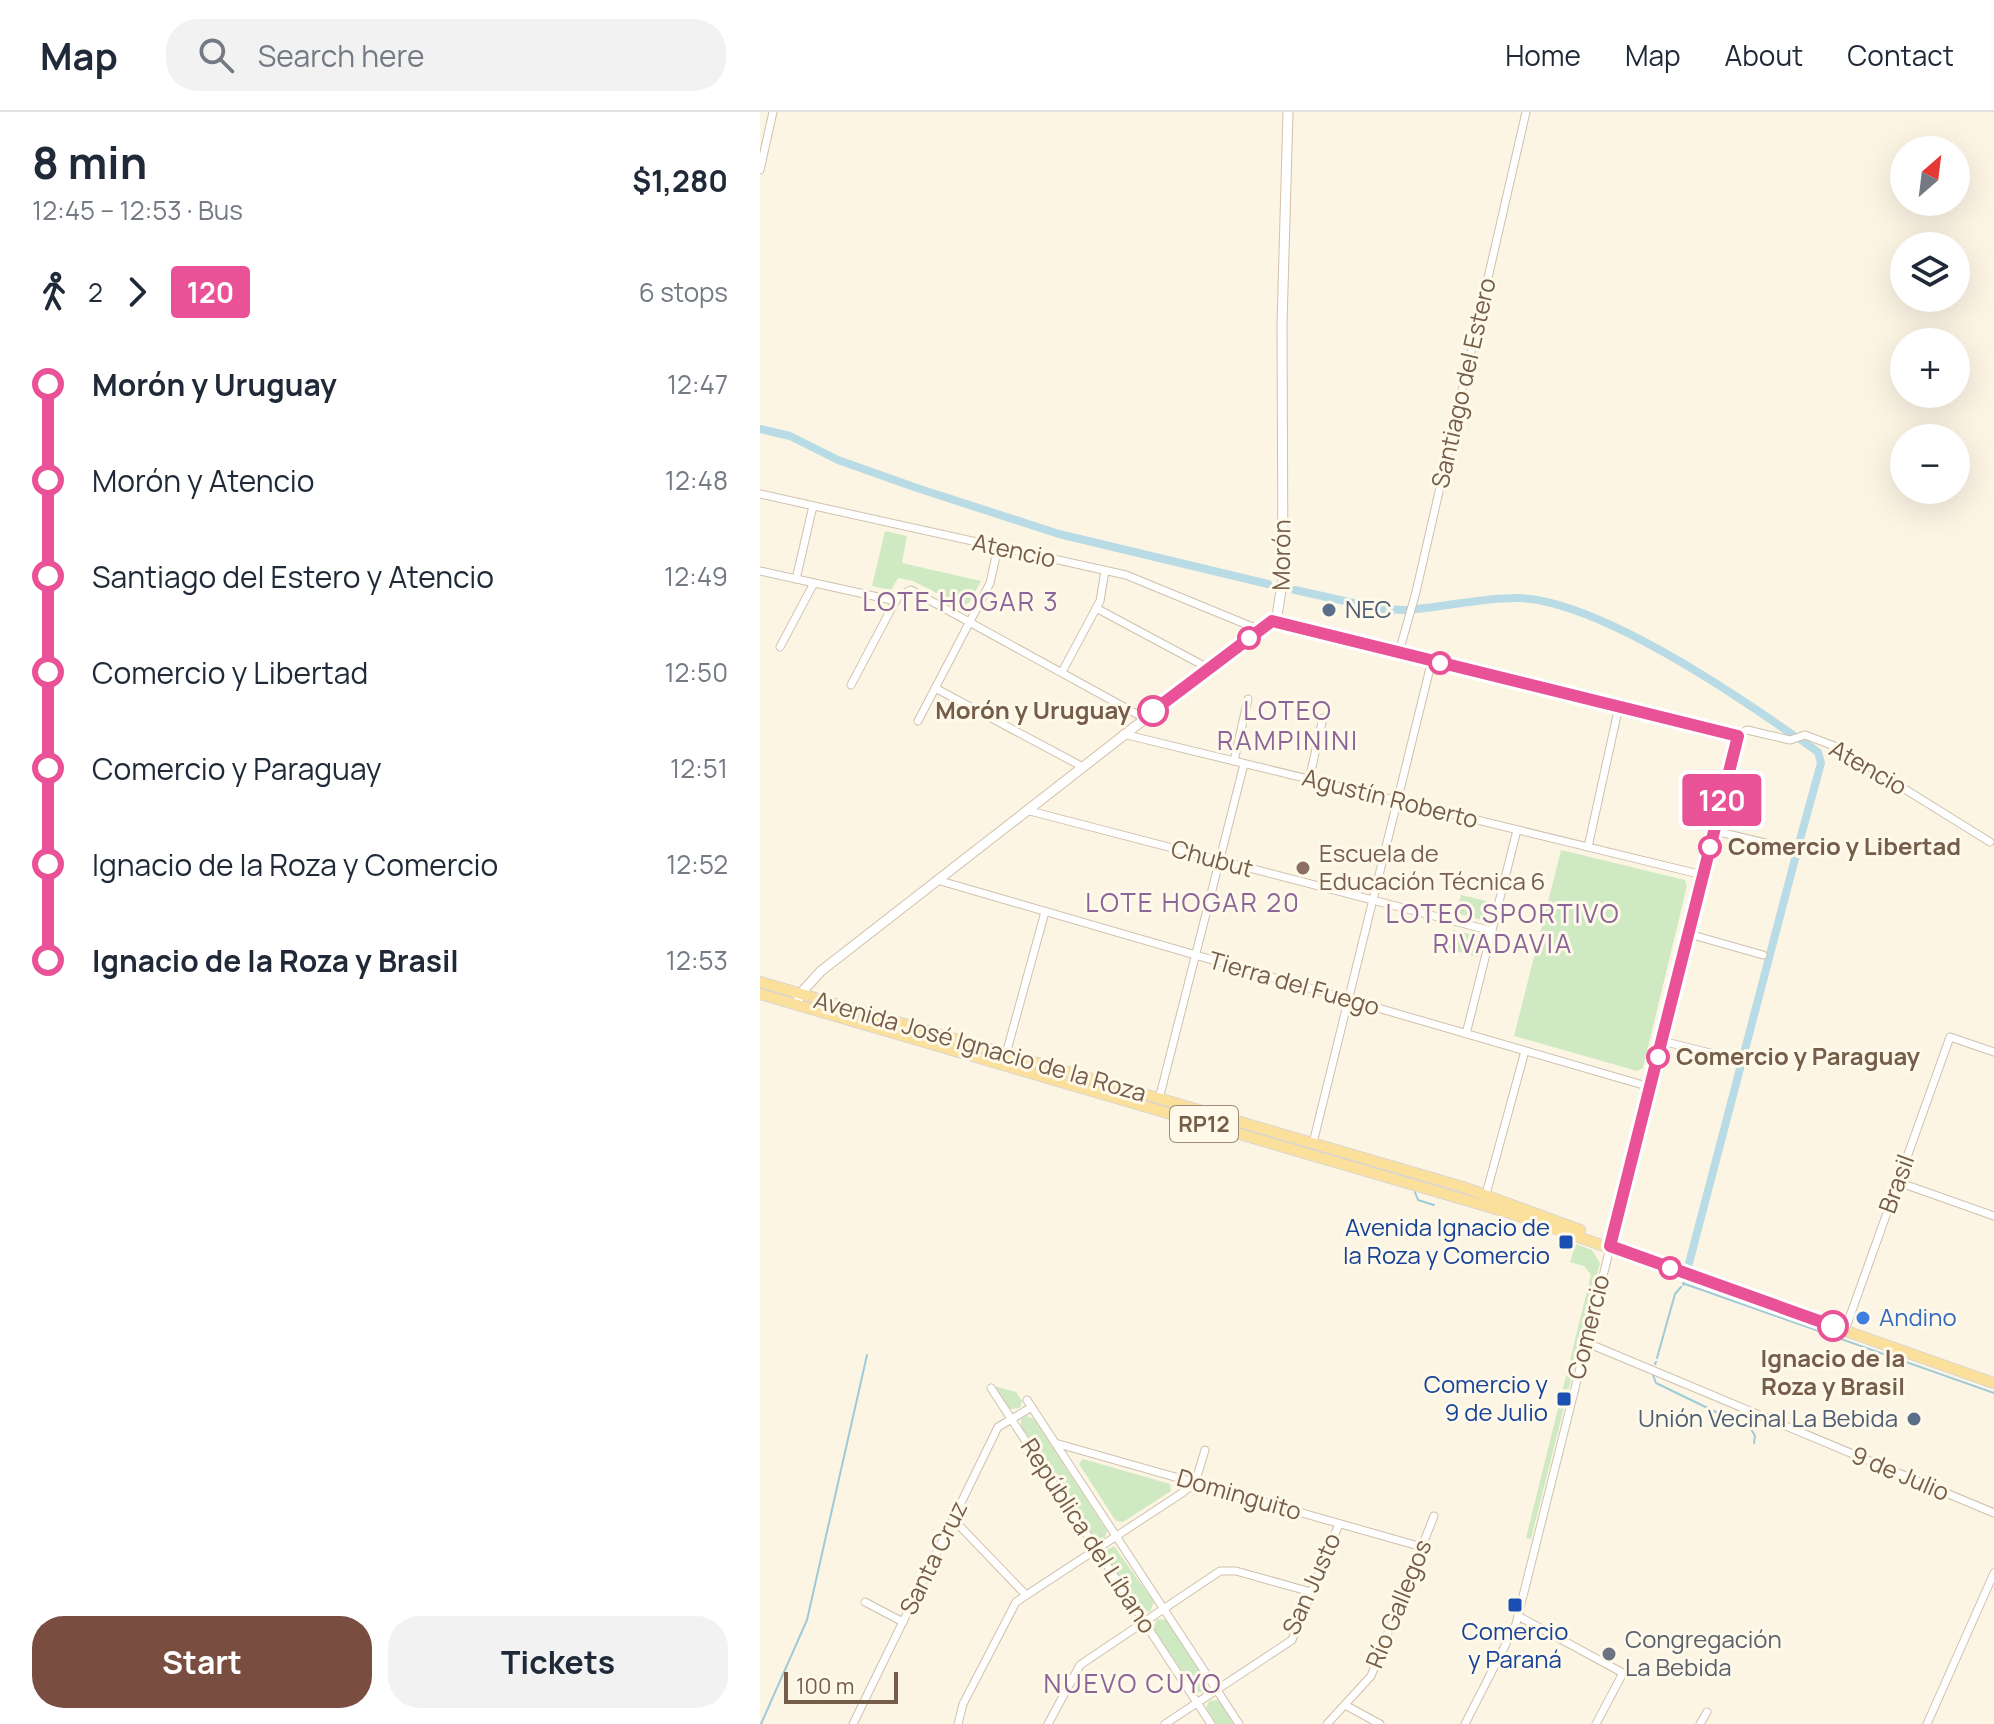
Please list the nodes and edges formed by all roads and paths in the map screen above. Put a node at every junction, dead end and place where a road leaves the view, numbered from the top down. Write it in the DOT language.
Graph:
graph roads {
  1 [pos="773,112"];
  2 [pos="1288,112"];
  3 [pos="1526,112"];
  4 [pos="760,170"];
  5 [pos="760,494"];
  6 [pos="813,506"];
  7 [pos="998,547"];
  8 [pos="760,571"];
  9 [pos="1105,571"];
  10 [pos="796,579"];
  11 [pos="814,583"];
  12 [pos="896,601"];
  13 [pos="1096,608"];
  14 [pos="1272,621"];
  15 [pos="970,622"];
  16 [pos="1260,630"];
  17 [pos="780,647"];
  18 [pos="1399,652"];
  19 [pos="1432,660"];
  20 [pos="1208,668"];
  21 [pos="1062,672"];
  22 [pos="851,685"];
  23 [pos="935,688"];
  24 [pos="1248,699"];
  25 [pos="1619,706"];
  26 [pos="1144,718"];
  27 [pos="1323,718"];
  28 [pos="918,721"];
  29 [pos="1123,734"];
  30 [pos="1738,736"];
  31 [pos="1234,761"];
  32 [pos="1244,764"];
  33 [pos="1083,767"];
  34 [pos="1309,780"];
  35 [pos="1397,801"];
  36 [pos="1026,810"];
  37 [pos="1517,830"];
  38 [pos="1715,831"];
  39 [pos="1990,842"];
  40 [pos="1588,847"];
  41 [pos="1799,851"];
  42 [pos="1220,861"];
  43 [pos="1703,875"];
  44 [pos="937,880"];
  45 [pos="1373,901"];
  46 [pos="1045,912"];
  47 [pos="1492,931"];
  48 [pos="1689,934"];
  49 [pos="1196,955"];
  50 [pos="1763,955"];
  51 [pos="760,982"];
  52 [pos="760,994"];
  53 [pos="798,1000"];
  54 [pos="1349,1000"];
  55 [pos="1466,1034"];
  56 [pos="1662,1041"];
  57 [pos="1525,1051"];
  58 [pos="1994,1052"];
  59 [pos="1006,1054"];
  60 [pos="1734,1059"];
  61 [pos="1650,1087"];
  62 [pos="1159,1099"];
  63 [pos="1313,1143"];
  64 [pos="1898,1182"];
  65 [pos="1486,1194"];
  66 [pos="1994,1216"];
  67 [pos="1610,1246"];
  68 [pos="1845,1330"];
  69 [pos="1585,1342"];
  70 [pos="1993,1380"];
  71 [pos="991,1388"];
  72 [pos="1030,1403"];
  73 [pos="1011,1419"];
  74 [pos="1055,1443"];
  75 [pos="1205,1450"];
  76 [pos="1195,1483"];
  77 [pos="1994,1513"];
  78 [pos="1434,1516"];
  79 [pos="953,1519"];
  80 [pos="1339,1524"];
  81 [pos="1117,1537"];
  82 [pos="1422,1547"];
  83 [pos="1097,1550"];
  84 [pos="1994,1573"];
  85 [pos="1311,1592"];
  86 [pos="1026,1595"];
  87 [pos="865,1602"];
  88 [pos="1164,1609"];
  89 [pos="1518,1616"];
  90 [pos="903,1622"];
  91 [pos="1144,1622"];
  92 [pos="1217,1690"];
  93 [pos="1197,1703"];
  94 [pos="1345,1705"];
  95 [pos="1707,1712"];
  96 [pos="853,1724"];
  97 [pos="958,1724"];
  98 [pos="1048,1724"];
  99 [pos="1165,1724"];
  100 [pos="1211,1724"];
  101 [pos="1239,1724"];
  102 [pos="1327,1724"];
  103 [pos="1380,1724"];
  104 [pos="1465,1724"];
  105 [pos="1596,1724"];
  106 [pos="1700,1724"];
  107 [pos="1927,1724"];
  1 -- 4 [label="street"];
  2 -- 14 [label="street, Morón"];
  3 -- 18 [label="street, Santiago del Estero"];
  5 -- 6 [label="street, Atencio"];
  6 -- 7 [label="street, Atencio"];
  6 -- 10 [label="street"];
  7 -- 9 [label="street, Atencio"];
  7 -- 15 [label="street"];
  8 -- 10 [label="street"];
  9 -- 13 [label="street"];
  9 -- 16 [label="street, Atencio"];
  10 -- 11 [label="street"];
  11 -- 12 [label="street"];
  11 -- 17 [label="street"];
  12 -- 15 [label="street"];
  12 -- 22 [label="street"];
  13 -- 20 [label="street"];
  13 -- 21 [label="street"];
  14 -- 16 [label="street, Morón"];
  14 -- 18 [label="street, Atencio"];
  15 -- 21 [label="street"];
  15 -- 23 [label="street"];
  16 -- 20 [label="street, Morón"];
  18 -- 19 [label="street, Atencio"];
  19 -- 25 [label="street, Atencio"];
  19 -- 35 [label="street"];
  20 -- 26 [label="street, Morón"];
  21 -- 26 [label="street"];
  23 -- 28 [label="street"];
  23 -- 33 [label="street"];
  24 -- 31 [label="street"];
  25 -- 30 [label="street, Atencio"];
  25 -- 40 [label="street"];
  26 -- 29 [label="street, Morón"];
  27 -- 34 [label="street"];
  29 -- 31 [label="street, Agustín Roberto"];
  29 -- 33 [label="street, Morón"];
  30 -- 38 [label="street, Comercio"];
  30 -- 39 [label="street, Atencio"];
  31 -- 32 [label="street, Agustín Roberto"];
  32 -- 34 [label="street, Agustín Roberto"];
  32 -- 42 [label="street"];
  33 -- 36 [label="street, Morón"];
  34 -- 35 [label="street, Agustín Roberto"];
  35 -- 37 [label="street, Agustín Roberto"];
  35 -- 45 [label="street"];
  36 -- 42 [label="street, Chubut"];
  36 -- 44 [label="street, Morón"];
  37 -- 40 [label="street, Agustín Roberto"];
  37 -- 47 [label="street"];
  38 -- 41 [label="street"];
  38 -- 43 [label="street, Comercio"];
  40 -- 43 [label="street, Agustín Roberto"];
  42 -- 45 [label="street, Chubut"];
  42 -- 49 [label="street"];
  43 -- 48 [label="street, Comercio"];
  44 -- 46 [label="street, Tierra del Fuego"];
  44 -- 53 [label="street, Morón"];
  45 -- 47 [label="street, Chubut"];
  45 -- 54 [label="street"];
  46 -- 49 [label="street, Tierra del Fuego"];
  46 -- 59 [label="street"];
  47 -- 55 [label="street"];
  48 -- 50 [label="street"];
  48 -- 56 [label="street, Comercio"];
  49 -- 54 [label="street, Tierra del Fuego"];
  49 -- 62 [label="street"];
  51 -- 53 [label="main road, Avenida José Ignacio de la Roza / RP12"];
  52 -- 53 [label="main road, Avenida José Ignacio de la Roza / RP12"];
  53 -- 59 [label="main road, Avenida José Ignacio de la Roza / RP12"];
  53 -- 67 [label="main road, Avenida José Ignacio de la Roza / RP12"];
  54 -- 55 [label="street, Tierra del Fuego"];
  54 -- 63 [label="street"];
  55 -- 57 [label="street, Tierra del Fuego"];
  56 -- 60 [label="street"];
  56 -- 61 [label="street, Comercio"];
  57 -- 61 [label="street, Tierra del Fuego"];
  57 -- 65 [label="street"];
  58 -- 64 [label="street, Brasil"];
  59 -- 62 [label="main road, Avenida José Ignacio de la Roza / RP12"];
  61 -- 67 [label="street, Comercio"];
  62 -- 63 [label="main road, Avenida José Ignacio de la Roza / RP12"];
  63 -- 65 [label="main road, Avenida José Ignacio de la Roza / RP12"];
  64 -- 66 [label="street"];
  64 -- 68 [label="street, Brasil"];
  65 -- 67 [label="main road, Avenida José Ignacio de la Roza / RP12"];
  67 -- 68 [label="main road, Avenida José Ignacio de la Roza / RP12"];
  67 -- 69 [label="street, Comercio"];
  68 -- 70 [label="main road, Avenida José Ignacio de la Roza / RP12"];
  69 -- 77 [label="street, 9 de Julio"];
  69 -- 89 [label="street, Comercio"];
  71 -- 73 [label="street, República del Líbano"];
  72 -- 73 [label="street, Santa Cruz"];
  72 -- 74 [label="street, República del Líbano"];
  73 -- 79 [label="street, Santa Cruz"];
  73 -- 83 [label="street, República del Líbano"];
  74 -- 76 [label="street, Dominguito"];
  74 -- 81 [label="street, República del Líbano"];
  75 -- 76 [label="street"];
  76 -- 80 [label="street, Dominguito"];
  76 -- 81 [label="street"];
  78 -- 82 [label="street, Río Gallegos"];
  79 -- 86 [label="street"];
  79 -- 90 [label="street, Santa Cruz"];
  80 -- 82 [label="street, Dominguito"];
  80 -- 85 [label="street, San Justo"];
  81 -- 83 [label="street"];
  81 -- 88 [label="street, República del Líbano"];
  82 -- 94 [label="street, Río Gallegos"];
  83 -- 86 [label="street"];
  83 -- 91 [label="street, República del Líbano"];
  84 -- 107 [label="street"];
  85 -- 88 [label="street"];
  85 -- 92 [label="street, San Justo"];
  86 -- 97 [label="street"];
  87 -- 90 [label="street"];
  88 -- 91 [label="street"];
  88 -- 92 [label="street, República del Líbano"];
  89 -- 104 [label="street, Comercio"];
  89 -- 105 [label="street"];
  90 -- 96 [label="street, Santa Cruz"];
  91 -- 93 [label="street, República del Líbano"];
  91 -- 98 [label="street"];
  92 -- 93 [label="street, San Justo"];
  92 -- 101 [label="street, República del Líbano"];
  93 -- 99 [label="street, San Justo"];
  93 -- 100 [label="street, República del Líbano"];
  94 -- 102 [label="street, Río Gallegos"];
  94 -- 103 [label="street"];
  95 -- 106 [label="street"];
}
